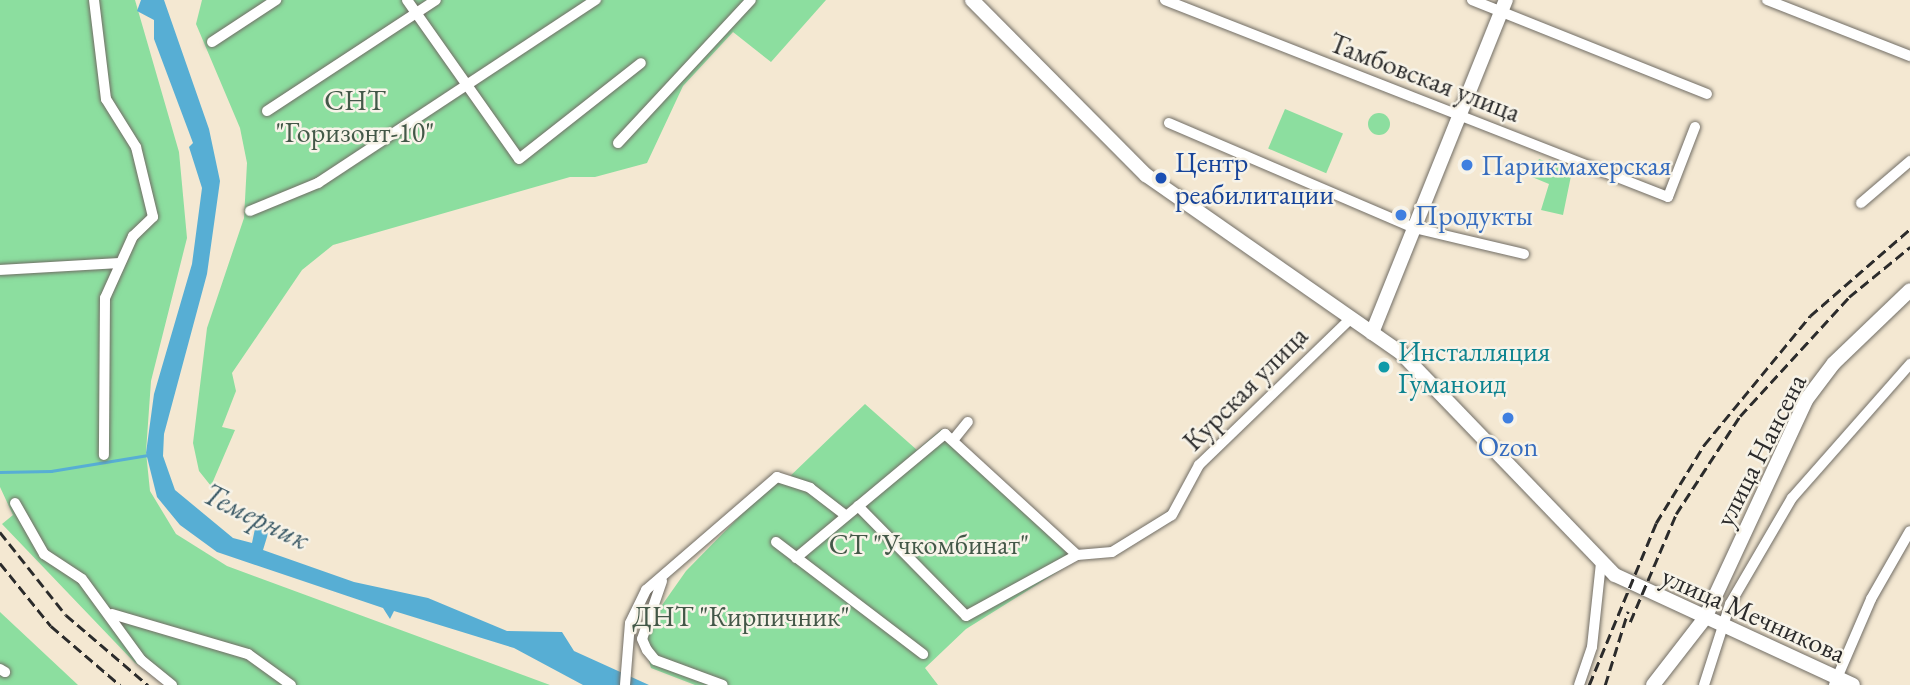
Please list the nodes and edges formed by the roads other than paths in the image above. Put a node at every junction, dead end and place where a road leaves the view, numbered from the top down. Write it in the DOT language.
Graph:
graph roads {
  1 [pos="94,0"];
  2 [pos="276,0"];
  3 [pos="407,0"];
  4 [pos="436,0"];
  5 [pos="596,0"];
  6 [pos="751,0"];
  7 [pos="972,0"];
  8 [pos="1165,0"];
  9 [pos="1472,0"];
  10 [pos="1767,0"];
  11 [pos="1504,6"];
  12 [pos="416,13"];
  13 [pos="212,42"];
  14 [pos="1910,56"];
  15 [pos="640,63"];
  16 [pos="464,87"];
  17 [pos="1707,94"];
  18 [pos="267,111"];
  19 [pos="1460,114"];
  20 [pos="1170,123"];
  21 [pos="1695,127"];
  22 [pos="618,143"];
  23 [pos="1910,161"];
  24 [pos="1861,203"];
  25 [pos="250,211"];
  26 [pos="1414,228"];
  27 [pos="1524,254"];
  28 [pos="119,263"];
  29 [pos="0,270"];
  30 [pos="1910,290"];
  31 [pos="1350,319"];
  32 [pos="1372,333"];
  33 [pos="1910,364"];
  34 [pos="968,422"];
  35 [pos="954,439"];
  36 [pos="104,455"];
  37 [pos="15,503"];
  38 [pos="858,506"];
  39 [pos="845,515"];
  40 [pos="1910,531"];
  41 [pos="776,542"];
  42 [pos="1077,555"];
  43 [pos="796,558"];
  44 [pos="1601,563"];
  45 [pos="662,580"];
  46 [pos="1635,587"];
  47 [pos="111,614"];
  48 [pos="1705,618"];
  49 [pos="1721,626"];
  50 [pos="923,654"];
  51 [pos="1835,681"];
  52 [pos="172,685"];
  53 [pos="291,685"];
  54 [pos="625,685"];
  55 [pos="723,685"];
  56 [pos="1579,685"];
  57 [pos="1653,685"];
  58 [pos="1704,685"];
  59 [pos="1853,685"];
  1 -- 28 [label="street"];
  2 -- 13 [label="street"];
  3 -- 12 [label="street"];
  4 -- 12 [label="street"];
  5 -- 16 [label="street"];
  6 -- 22 [label="street"];
  7 -- 31 [label="main road, Курская улица"];
  8 -- 19 [label="street, Тамбовская улица"];
  9 -- 11 [label="street"];
  10 -- 14 [label="street"];
  11 -- 17 [label="street"];
  11 -- 19 [label="main road"];
  12 -- 16 [label="street"];
  12 -- 18 [label="street"];
  15 -- 16 [label="street"];
  16 -- 25 [label="street"];
  19 -- 21 [label="street, Тамбовская улица"];
  19 -- 26 [label="main road"];
  20 -- 26 [label="street"];
  23 -- 24 [label="street"];
  26 -- 27 [label="street"];
  26 -- 32 [label="main road"];
  28 -- 29 [label="street"];
  28 -- 36 [label="street"];
  30 -- 48 [label="main road, улица Нансена"];
  31 -- 32 [label="main road, Курская улица"];
  31 -- 42 [label="street, Курская улица"];
  32 -- 44 [label="main road, Курская улица"];
  33 -- 49 [label="street"];
  34 -- 35 [label="street"];
  35 -- 38 [label="street"];
  35 -- 42 [label="street"];
  37 -- 47 [label="street"];
  38 -- 39 [label="street"];
  38 -- 42 [label="street, Курская улица"];
  39 -- 43 [label="street"];
  39 -- 45 [label="street"];
  40 -- 51 [label="street"];
  41 -- 43 [label="street"];
  43 -- 50 [label="street"];
  44 -- 46 [label="main road, Курская улица"];
  44 -- 56 [label="street"];
  45 -- 54 [label="street"];
  45 -- 55 [label="street"];
  46 -- 48 [label="main road, улица Мечникова"];
  47 -- 52 [label="street"];
  47 -- 53 [label="street"];
  48 -- 49 [label="main road, улица Мечникова"];
  48 -- 57 [label="main road, улица Нансена"];
  49 -- 51 [label="main road, улица Мечникова"];
  49 -- 58 [label="street"];
  51 -- 59 [label="main road, улица Мечникова"];
}
